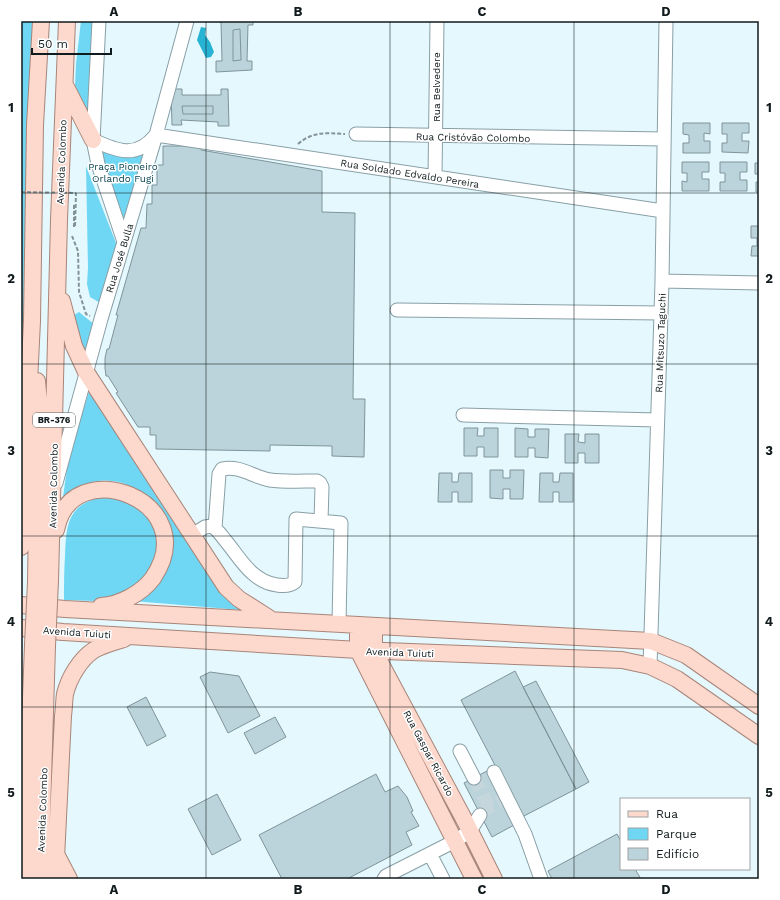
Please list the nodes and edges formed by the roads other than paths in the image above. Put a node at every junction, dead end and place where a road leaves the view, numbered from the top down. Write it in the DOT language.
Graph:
graph roads {
  1 [pos="34,21"];
  2 [pos="41,21"];
  3 [pos="67,21"];
  4 [pos="99,21"];
  5 [pos="187,21"];
  6 [pos="437,21"];
  7 [pos="666,21"];
  8 [pos="65,85"];
  9 [pos="35,125"];
  10 [pos="356,134"];
  11 [pos="156,135"];
  12 [pos="436,136"];
  13 [pos="664,139"];
  14 [pos="93,140"];
  15 [pos="435,177"];
  16 [pos="663,211"];
  17 [pos="124,242"];
  18 [pos="662,281"];
  19 [pos="759,283"];
  20 [pos="57,285"];
  21 [pos="397,310"];
  22 [pos="661,313"];
  23 [pos="27,321"];
  24 [pos="86,372"];
  25 [pos="21,398"];
  26 [pos="463,415"];
  27 [pos="657,420"];
  28 [pos="53,496"];
  29 [pos="321,521"];
  30 [pos="215,528"];
  31 [pos="192,535"];
  32 [pos="21,547"];
  33 [pos="51,555"];
  34 [pos="43,581"];
  35 [pos="21,605"];
  36 [pos="65,609"];
  37 [pos="272,620"];
  38 [pos="339,624"];
  39 [pos="358,625"];
  40 [pos="374,626"];
  41 [pos="21,628"];
  42 [pos="136,636"];
  43 [pos="651,641"];
  44 [pos="40,646"];
  45 [pos="358,650"];
  46 [pos="374,651"];
  47 [pos="650,666"];
  48 [pos="384,685"];
  49 [pos="745,697"];
  50 [pos="759,706"];
  51 [pos="735,719"];
  52 [pos="759,736"];
  53 [pos="460,751"];
  54 [pos="494,772"];
  55 [pos="474,778"];
  56 [pos="480,814"];
  57 [pos="42,827"];
  58 [pos="470,831"];
  59 [pos="455,841"];
  60 [pos="56,853"];
  61 [pos="430,854"];
  62 [pos="24,879"];
  63 [pos="40,879"];
  64 [pos="55,879"];
  65 [pos="69,879"];
  66 [pos="384,879"];
  67 [pos="443,879"];
  68 [pos="474,879"];
  69 [pos="494,879"];
  70 [pos="541,879"];
  1 -- 9 [label="main road"];
  2 -- 9 [label="main road, Avenida Colombo / BR-376"];
  3 -- 8 [label="main road, Avenida Colombo / BR-376"];
  4 -- 14 [label="street"];
  5 -- 11 [label="street, Rua José Bulla"];
  6 -- 12 [label="street, Rua Belvedere"];
  7 -- 13 [label="street, Rua Mitsuzo Taguchi"];
  8 -- 14 [label="main road"];
  8 -- 20 [label="main road, Avenida Colombo / BR-376"];
  9 -- 23 [label="main road, Avenida Colombo / BR-376"];
  10 -- 12 [label="street, Rua Cristóvão Colombo"];
  11 -- 14 [label="street"];
  11 -- 15 [label="street, Rua Soldado Edvaldo Pereira"];
  11 -- 17 [label="street, Rua José Bulla"];
  12 -- 13 [label="street, Rua Cristóvão Colombo"];
  12 -- 15 [label="street, Rua Belvedere"];
  13 -- 16 [label="street, Rua Mitsuzo Taguchi"];
  14 -- 17 [label="street"];
  15 -- 16 [label="street, Rua Soldado Edvaldo Pereira"];
  16 -- 18 [label="street, Rua Mitsuzo Taguchi"];
  17 -- 24 [label="street, Rua José Bulla"];
  18 -- 19 [label="street"];
  18 -- 22 [label="street, Rua Mitsuzo Taguchi"];
  20 -- 24 [label="main road"];
  20 -- 28 [label="main road, Avenida Colombo / BR-376"];
  21 -- 22 [label="street"];
  22 -- 27 [label="street, Rua Mitsuzo Taguchi"];
  23 -- 25 [label="main road"];
  23 -- 32 [label="main road, Avenida Colombo"];
  23 -- 34 [label="main road, Avenida Colombo / BR-376"];
  24 -- 28 [label="street, Rua José Bulla"];
  24 -- 31 [label="main road"];
  26 -- 27 [label="street"];
  27 -- 43 [label="street, Rua Mitsuzo Taguchi"];
  28 -- 33 [label="main road, Avenida Colombo / BR-376"];
  29 -- 30 [label="street"];
  29 -- 30 [label="street"];
  29 -- 38 [label="street"];
  30 -- 31 [label="street"];
  31 -- 37 [label="main road"];
  33 -- 34 [label="main road, Avenida Colombo / BR-376"];
  33 -- 36 [label="main road"];
  34 -- 44 [label="main road, Avenida Colombo / BR-376, bridge"];
  35 -- 36 [label="main road"];
  36 -- 37 [label="main road"];
  37 -- 38 [label="main road"];
  38 -- 39 [label="main road"];
  39 -- 40 [label="main road"];
  39 -- 45 [label="main road, Rua Gaspar Ricardo"];
  40 -- 43 [label="main road"];
  40 -- 46 [label="main road, Rua Gaspar Ricardo"];
  41 -- 42 [label="main road, Avenida Tuiuti"];
  42 -- 45 [label="main road, Avenida Tuiuti"];
  42 -- 60 [label="main road"];
  43 -- 47 [label="street, Rua Mitsuzo Taguchi"];
  43 -- 49 [label="main road"];
  44 -- 57 [label="main road, Avenida Colombo / BR-376"];
  44 -- 62 [label="main road, Avenida Colombo / BR-376"];
  45 -- 46 [label="main road, Avenida Tuiuti"];
  45 -- 48 [label="main road, Rua Gaspar Ricardo"];
  46 -- 47 [label="main road, Avenida Tuiuti"];
  46 -- 48 [label="main road, Rua Gaspar Ricardo"];
  47 -- 51 [label="main road, Avenida Tuiuti"];
  48 -- 58 [label="main road, Rua Gaspar Ricardo"];
  48 -- 59 [label="main road, Rua Gaspar Ricardo"];
  49 -- 50 [label="main road"];
  49 -- 51 [label="main road"];
  51 -- 52 [label="main road, Avenida Tuiuti"];
  53 -- 55 [label="street"];
  54 -- 70 [label="street"];
  56 -- 58 [label="street"];
  57 -- 60 [label="main road"];
  57 -- 63 [label="main road, Avenida Colombo / BR-376"];
  58 -- 59 [label="street"];
  58 -- 69 [label="main road, Rua Gaspar Ricardo"];
  59 -- 61 [label="street"];
  59 -- 68 [label="main road, Rua Gaspar Ricardo"];
  60 -- 64 [label="main road"];
  60 -- 65 [label="main road"];
  61 -- 66 [label="street"];
  61 -- 67 [label="street"];
}
